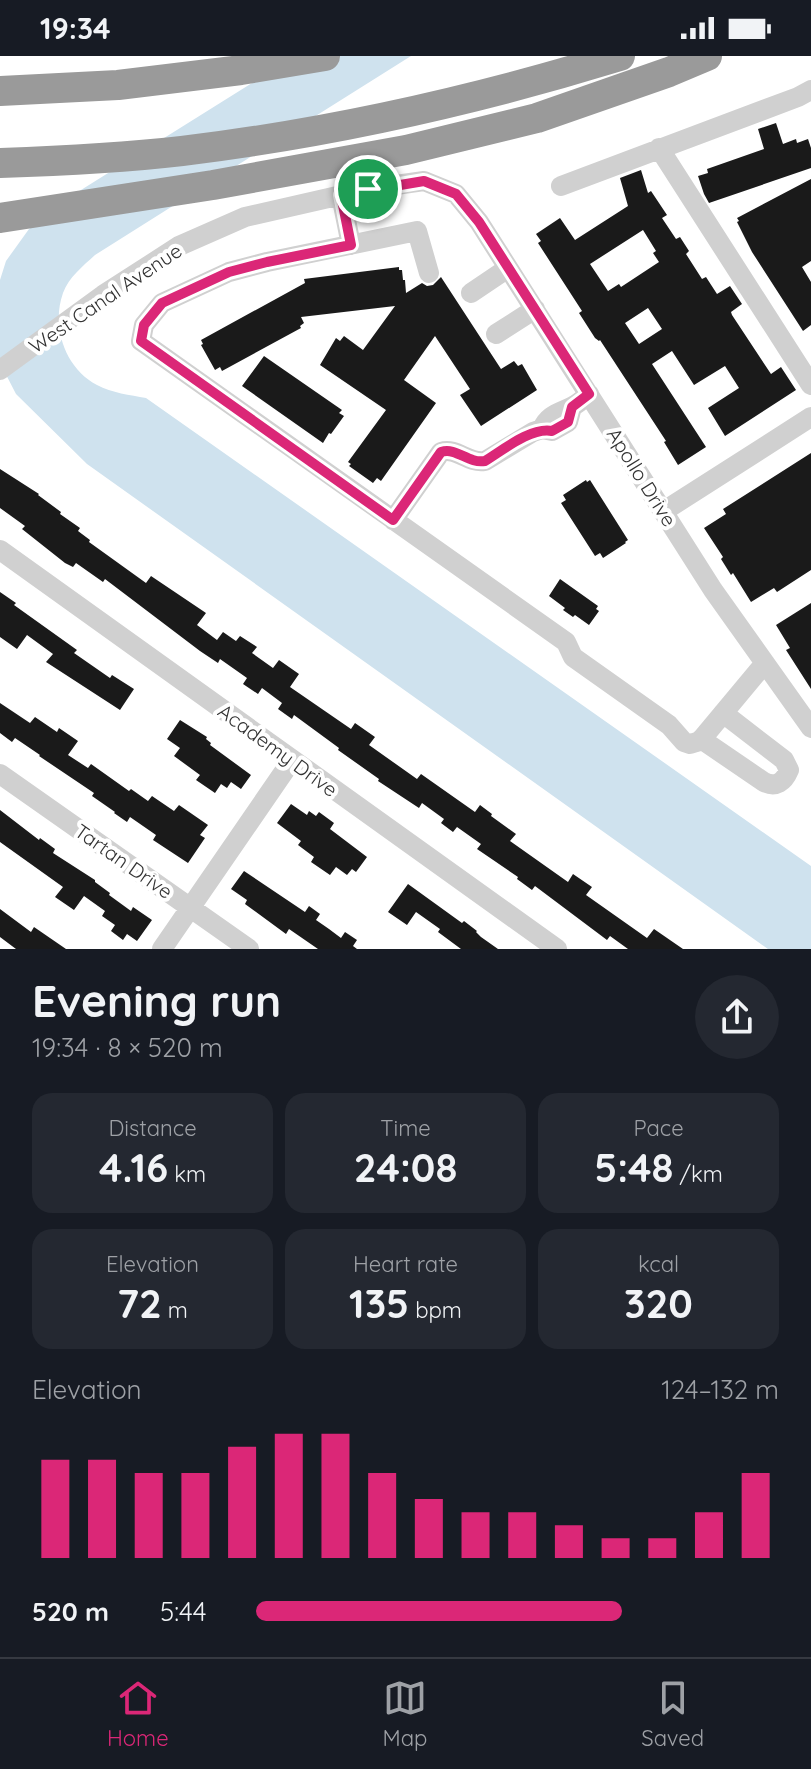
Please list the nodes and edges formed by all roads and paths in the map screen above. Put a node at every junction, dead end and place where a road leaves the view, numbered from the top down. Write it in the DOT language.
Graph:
graph roads {
  1 [pos="325,56"];
  2 [pos="620,56"];
  3 [pos="707,56"];
  4 [pos="811,90"];
  5 [pos="0,91"];
  6 [pos="659,148"];
  7 [pos="0,163"];
  8 [pos="561,186"];
  9 [pos="341,195"];
  10 [pos="0,218"];
  11 [pos="479,222"];
  12 [pos="351,245"];
  13 [pos="508,268"];
  14 [pos="429,273"];
  15 [pos="471,293"];
  16 [pos="535,309"];
  17 [pos="496,334"];
  18 [pos="0,370"];
  19 [pos="811,385"];
  20 [pos="589,394"];
  21 [pos="811,417"];
  22 [pos="664,511"];
  23 [pos="393,520"];
  24 [pos="0,550"];
  25 [pos="765,663"];
  26 [pos="723,713"];
  27 [pos="811,728"];
  28 [pos="701,739"];
  29 [pos="292,760"];
  30 [pos="0,774"];
  31 [pos="192,909"];
  32 [pos="162,949"];
  33 [pos="249,949"];
  34 [pos="557,949"];
  1 -- 5 [label="highway"];
  2 -- 7 [label="highway"];
  3 -- 10 [label="highway"];
  4 -- 6 [label="street"];
  6 -- 8 [label="street"];
  6 -- 19 [label="street"];
  9 -- 11 [label="street, West Canal Avenue"];
  9 -- 12 [label="street"];
  9 -- 18 [label="street, West Canal Avenue"];
  11 -- 13 [label="street, Apollo Drive"];
  12 -- 14 [label="street"];
  12 -- 23 [label="street"];
  13 -- 15 [label="street"];
  13 -- 16 [label="street, Apollo Drive"];
  16 -- 17 [label="street"];
  16 -- 20 [label="street, Apollo Drive"];
  20 -- 22 [label="street, Apollo Drive"];
  20 -- 23 [label="street"];
  21 -- 22 [label="street"];
  22 -- 25 [label="street, Apollo Drive"];
  23 -- 28 [label="street"];
  24 -- 29 [label="street, Academy Drive"];
  25 -- 26 [label="street"];
  25 -- 27 [label="street, Apollo Drive"];
  26 -- 28 [label="street"];
  26 -- 28 [label="street"];
  29 -- 31 [label="street"];
  29 -- 34 [label="street, Academy Drive"];
  30 -- 31 [label="street, Tartan Drive"];
  31 -- 32 [label="street"];
  31 -- 33 [label="street, Tartan Drive"];
}
